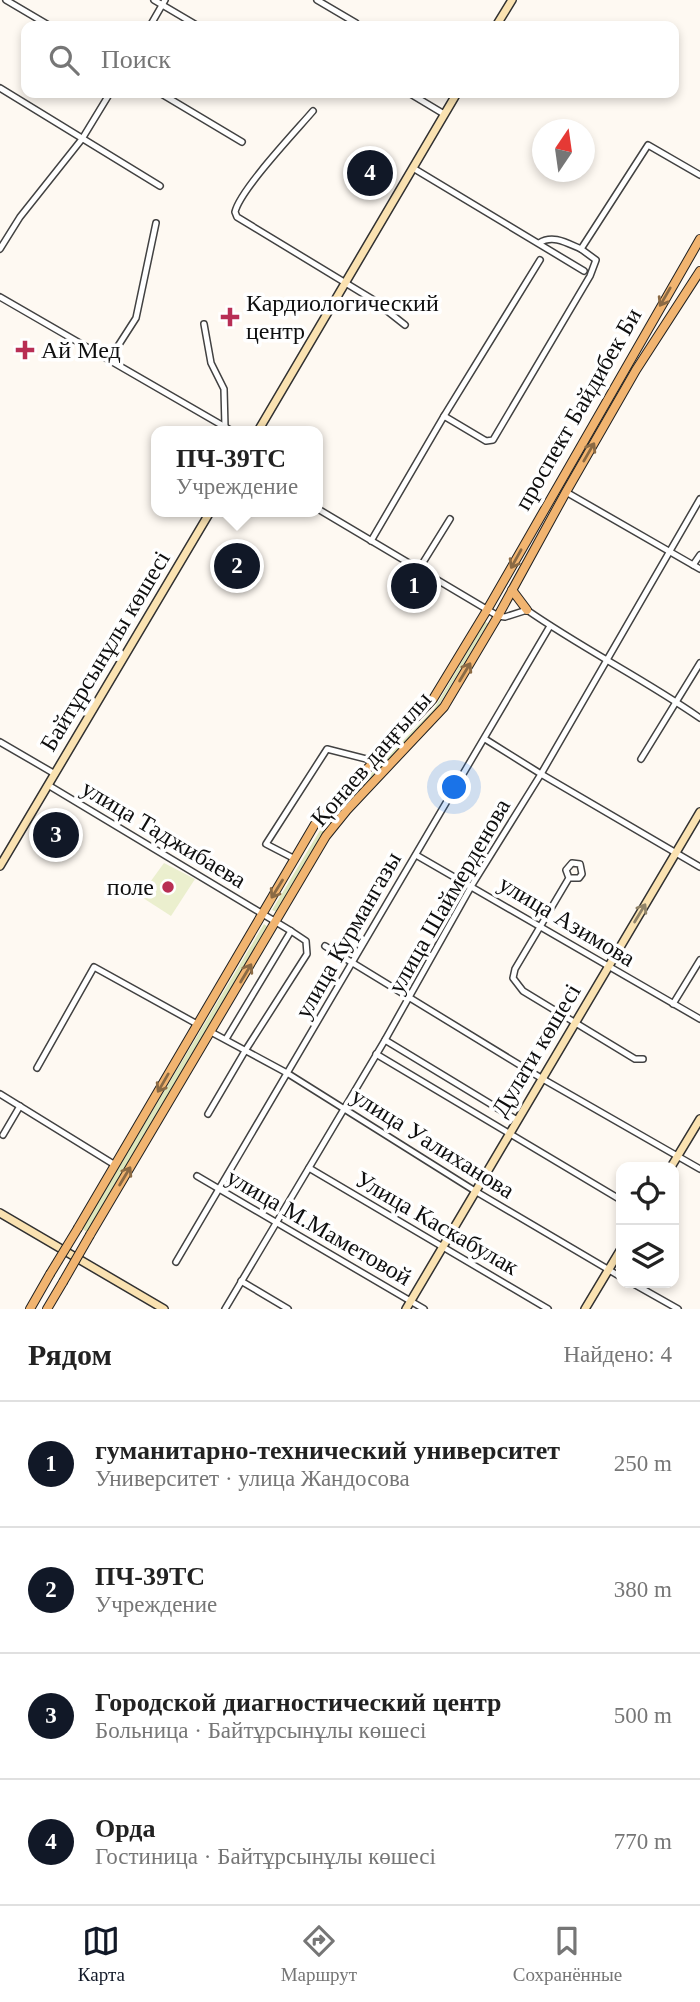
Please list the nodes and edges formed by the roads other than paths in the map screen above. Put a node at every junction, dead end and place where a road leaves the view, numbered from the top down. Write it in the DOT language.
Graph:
graph roads {
  1 [pos="6,0"];
  2 [pos="154,0"];
  3 [pos="317,0"];
  4 [pos="512,0"];
  5 [pos="164,3"];
  6 [pos="42,21"];
  7 [pos="153,21"];
  8 [pos="191,21"];
  9 [pos="353,21"];
  10 [pos="499,21"];
  11 [pos="0,88"];
  12 [pos="107,98"];
  13 [pos="168,98"];
  14 [pos="417,98"];
  15 [pos="454,98"];
  16 [pos="313,111"];
  17 [pos="444,114"];
  18 [pos="82,139"];
  19 [pos="242,142"];
  20 [pos="413,168"];
  21 [pos="700,175"];
  22 [pos="160,186"];
  23 [pos="156,223"];
  24 [pos="700,229"];
  25 [pos="700,239"];
  26 [pos="540,242"];
  27 [pos="0,249"];
  28 [pos="581,249"];
  29 [pos="690,253"];
  30 [pos="540,260"];
  31 [pos="584,271"];
  32 [pos="700,271"];
  33 [pos="345,282"];
  34 [pos="0,297"];
  35 [pos="204,324"];
  36 [pos="405,325"];
  37 [pos="108,360"];
  38 [pos="444,416"];
  39 [pos="223,426"];
  40 [pos="225,426"];
  41 [pos="261,426"];
  42 [pos="566,492"];
  43 [pos="700,499"];
  44 [pos="323,513"];
  45 [pos="207,517"];
  46 [pos="450,519"];
  47 [pos="370,541"];
  48 [pos="670,552"];
  49 [pos="700,555"];
  50 [pos="693,565"];
  51 [pos="419,569"];
  52 [pos="700,569"];
  53 [pos="512,590"];
  54 [pos="492,600"];
  55 [pos="487,610"];
  56 [pos="527,610"];
  57 [pos="498,616"];
  58 [pos="550,626"];
  59 [pos="606,661"];
  60 [pos="700,663"];
  61 [pos="676,701"];
  62 [pos="700,718"];
  63 [pos="485,739"];
  64 [pos="0,742"];
  65 [pos="641,759"];
  66 [pos="374,761"];
  67 [pos="55,774"];
  68 [pos="541,774"];
  69 [pos="48,785"];
  70 [pos="700,812"];
  71 [pos="676,853"];
  72 [pos="416,855"];
  73 [pos="295,859"];
  74 [pos="0,866"];
  75 [pos="700,866"];
  76 [pos="569,878"];
  77 [pos="472,885"];
  78 [pos="262,913"];
  79 [pos="276,921"];
  80 [pos="540,927"];
  81 [pos="291,931"];
  82 [pos="325,946"];
  83 [pos="700,960"];
  84 [pos="354,963"];
  85 [pos="608,967"];
  86 [pos="410,997"];
  87 [pos="673,1004"];
  88 [pos="700,1019"];
  89 [pos="575,1023"];
  90 [pos="197,1024"];
  91 [pos="211,1031"];
  92 [pos="226,1039"];
  93 [pos="385,1040"];
  94 [pos="245,1051"];
  95 [pos="376,1054"];
  96 [pos="643,1059"];
  97 [pos="37,1068"];
  98 [pos="287,1073"];
  99 [pos="541,1078"];
  100 [pos="0,1094"];
  101 [pos="20,1106"];
  102 [pos="344,1110"];
  103 [pos="208,1114"];
  104 [pos="700,1119"];
  105 [pos="517,1120"];
  106 [pos="508,1134"];
  107 [pos="3,1135"];
  108 [pos="678,1156"];
  109 [pos="674,1162"];
  110 [pos="115,1165"];
  111 [pos="309,1168"];
  112 [pos="700,1170"];
  113 [pos="197,1176"];
  114 [pos="218,1188"];
  115 [pos="475,1191"];
  116 [pos="616,1197"];
  117 [pos="0,1213"];
  118 [pos="277,1222"];
  119 [pos="443,1246"];
  120 [pos="616,1258"];
  121 [pos="176,1262"];
  122 [pos="609,1270"];
  123 [pos="616,1274"];
  124 [pos="241,1281"];
  125 [pos="641,1288"];
  126 [pos="411,1301"];
  127 [pos="30,1309"];
  128 [pos="47,1309"];
  129 [pos="164,1309"];
  130 [pos="225,1309"];
  131 [pos="288,1309"];
  132 [pos="406,1309"];
  133 [pos="424,1309"];
  134 [pos="548,1309"];
  135 [pos="585,1309"];
  136 [pos="678,1309"];
  1 -- 6 [label="street"];
  2 -- 5 [label="street"];
  3 -- 9 [label="street"];
  4 -- 10 [label="main road"];
  5 -- 7 [label="street"];
  5 -- 8 [label="street"];
  11 -- 18 [label="street"];
  12 -- 18 [label="street"];
  13 -- 19 [label="street"];
  14 -- 17 [label="street"];
  15 -- 17 [label="main road"];
  16 -- 33 [label="street"];
  17 -- 20 [label="main road"];
  18 -- 22 [label="street"];
  18 -- 27 [label="street"];
  20 -- 26 [label="street"];
  20 -- 33 [label="main road"];
  21 -- 28 [label="street"];
  23 -- 37 [label="street"];
  24 -- 29 [label="main road"];
  25 -- 29 [label="main road, проспект Байдибек Би"];
  26 -- 28 [label="street"];
  26 -- 31 [label="street"];
  28 -- 38 [label="street"];
  29 -- 54 [label="main road, проспект Байдибек Би, one-way"];
  30 -- 38 [label="street"];
  42 -- 32 [label="main road, Қонаев даңғылы, one-way"];
  33 -- 36 [label="street"];
  33 -- 41 [label="main road"];
  34 -- 37 [label="street"];
  35 -- 40 [label="street"];
  37 -- 39 [label="street"];
  38 -- 47 [label="street"];
  42 -- 48 [label="street"];
  42 -- 53 [label="main road, Қонаев даңғылы"];
  43 -- 48 [label="street, улица Шаймерденова"];
  44 -- 47 [label="street"];
  45 -- 67 [label="main road, Байтұрсынұлы көшесі"];
  46 -- 51 [label="street"];
  47 -- 51 [label="street"];
  48 -- 50 [label="street"];
  48 -- 59 [label="street, улица Шаймерденова"];
  49 -- 50 [label="street"];
  50 -- 52 [label="street"];
  51 -- 55 [label="street"];
  53 -- 56 [label="main road"];
  53 -- 57 [label="main road, Қонаев даңғылы"];
  54 -- 55 [label="main road, Қонаев даңғылы"];
  55 -- 57 [label="street"];
  55 -- 66 [label="main road, Қонаев даңғылы"];
  56 -- 57 [label="street"];
  56 -- 58 [label="street"];
  79 -- 57 [label="main road, Қонаев даңғылы, one-way"];
  58 -- 59 [label="street"];
  58 -- 63 [label="street, улица Курмангазы"];
  59 -- 61 [label="street"];
  59 -- 68 [label="street, улица Шаймерденова"];
  60 -- 61 [label="street"];
  61 -- 62 [label="street"];
  61 -- 65 [label="street"];
  63 -- 68 [label="street"];
  63 -- 72 [label="street, улица Курмангазы"];
  64 -- 67 [label="street"];
  66 -- 73 [label="main road, Қонаев даңғылы"];
  66 -- 73 [label="street"];
  67 -- 69 [label="main road, Байтұрсынұлы көшесі"];
  68 -- 71 [label="street"];
  68 -- 77 [label="street, улица Шаймерденова"];
  69 -- 74 [label="main road, Байтұрсынұлы көшесі"];
  69 -- 78 [label="street, улица Таджибаева"];
  70 -- 71 [label="main road, Дулати көшесі"];
  71 -- 75 [label="street"];
  85 -- 71 [label="main road, Дулати көшесі, one-way"];
  72 -- 77 [label="street, улица Азимова"];
  72 -- 84 [label="street, улица Курмангазы"];
  73 -- 78 [label="main road, Қонаев даңғылы, one-way"];
  76 -- 80 [label="street"];
  77 -- 80 [label="street, улица Азимова"];
  77 -- 86 [label="street, улица Шаймерденова"];
  78 -- 79 [label="street, улица Таджибаева"];
  78 -- 90 [label="main road, Қонаев даңғылы"];
  79 -- 81 [label="street, улица Таджибаева"];
  91 -- 79 [label="main road, Қонаев даңғылы, one-way"];
  80 -- 85 [label="street, улица Азимова"];
  80 -- 89 [label="street"];
  81 -- 92 [label="street"];
  81 -- 94 [label="street"];
  82 -- 84 [label="street"];
  83 -- 87 [label="street"];
  84 -- 86 [label="street"];
  84 -- 98 [label="street, улица Курмангазы"];
  85 -- 87 [label="street, улица Азимова"];
  85 -- 89 [label="main road, Дулати көшесі"];
  86 -- 93 [label="street, улица Шаймерденова"];
  86 -- 99 [label="street"];
  87 -- 88 [label="street, улица Азимова"];
  89 -- 96 [label="street"];
  89 -- 99 [label="main road, Дулати көшесі"];
  90 -- 97 [label="street"];
  90 -- 110 [label="main road, Қонаев даңғылы, one-way"];
  91 -- 92 [label="street, улица Уалиханова"];
  128 -- 91 [label="main road, Қонаев даңғылы, one-way, bridge"];
  92 -- 94 [label="street, улица Уалиханова"];
  93 -- 95 [label="street, улица Шаймерденова"];
  93 -- 105 [label="street"];
  94 -- 98 [label="street, улица Уалиханова"];
  94 -- 103 [label="street"];
  95 -- 102 [label="street, улица Шаймерденова"];
  95 -- 106 [label="street"];
  98 -- 102 [label="street, улица Уалиханова"];
  98 -- 114 [label="street, улица Курмангазы"];
  99 -- 105 [label="main road, Дулати көшесі"];
  99 -- 108 [label="street"];
  100 -- 101 [label="street"];
  101 -- 107 [label="street"];
  101 -- 110 [label="street"];
  102 -- 111 [label="street, улица Шаймерденова"];
  102 -- 115 [label="street, улица Уалиханова"];
  104 -- 108 [label="main road"];
  105 -- 106 [label="main road, Дулати көшесі"];
  106 -- 115 [label="main road, Дулати көшесі"];
  106 -- 116 [label="street"];
  108 -- 109 [label="main road"];
  108 -- 112 [label="street"];
  110 -- 127 [label="main road, Қонаев даңғылы, bridge"];
  111 -- 118 [label="street, улица Шаймерденова"];
  111 -- 119 [label="street, Улица Каскабулак"];
  113 -- 114 [label="street, улица М.Маметовой"];
  114 -- 118 [label="street, улица М.Маметовой"];
  114 -- 121 [label="street, улица Курмангазы"];
  115 -- 119 [label="main road, Дулати көшесі"];
  115 -- 122 [label="street, улица Уалиханова"];
  117 -- 129 [label="main road"];
  118 -- 124 [label="street, улица Шаймерденова"];
  118 -- 126 [label="street, улица М.Маметовой"];
  119 -- 126 [label="main road, Дулати көшесі"];
  119 -- 134 [label="street, Улица Каскабулак"];
  120 -- 122 [label="main road"];
  122 -- 123 [label="street, улица Уалиханова"];
  122 -- 135 [label="main road"];
  124 -- 130 [label="street, улица Шаймерденова"];
  124 -- 131 [label="street"];
  125 -- 136 [label="street"];
  126 -- 132 [label="main road, Дулати көшесі"];
  126 -- 133 [label="street, улица М.Маметовой"];
}
